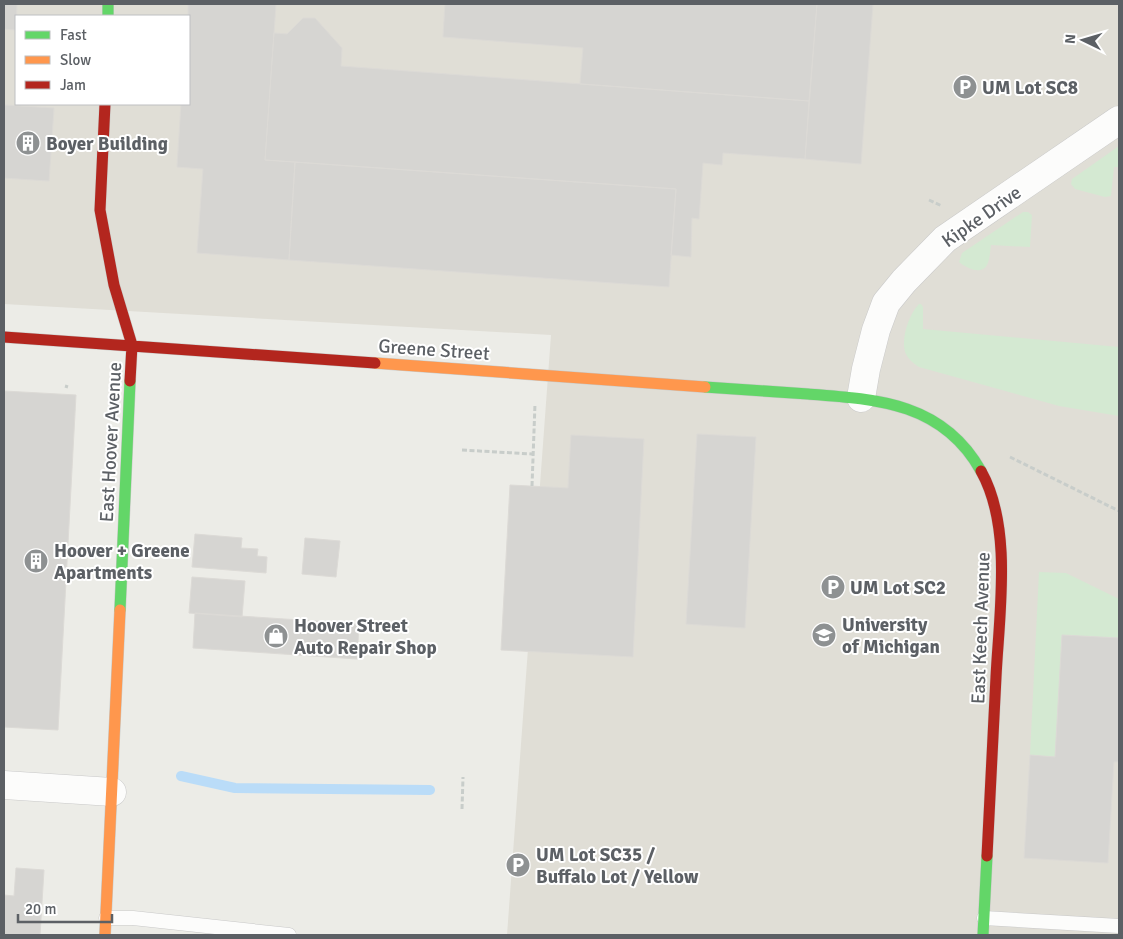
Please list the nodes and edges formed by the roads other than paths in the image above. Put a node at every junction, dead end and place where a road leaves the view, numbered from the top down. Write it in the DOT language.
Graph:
graph roads {
  1 [pos="105,105"];
  2 [pos="1119,120"];
  3 [pos="4,336"];
  4 [pos="132,345"];
  5 [pos="861,398"];
  6 [pos="4,785"];
  7 [pos="112,792"];
  8 [pos="106,918"];
  9 [pos="984,918"];
  10 [pos="1119,926"];
  11 [pos="105,935"];
  12 [pos="289,935"];
  13 [pos="984,935"];
  1 -- 4 [label="street, East Hoover Avenue"];
  2 -- 5 [label="street, Kipke Drive"];
  3 -- 4 [label="street, Greene Street"];
  4 -- 5 [label="street, Greene Street"];
  4 -- 7 [label="street, East Hoover Avenue"];
  5 -- 9 [label="street, East Keech Avenue"];
  6 -- 7 [label="street"];
  7 -- 8 [label="street, East Hoover Avenue"];
  8 -- 11 [label="street, East Hoover Avenue"];
  8 -- 12 [label="lane"];
  9 -- 10 [label="lane"];
  9 -- 13 [label="street, East Keech Avenue"];
}
